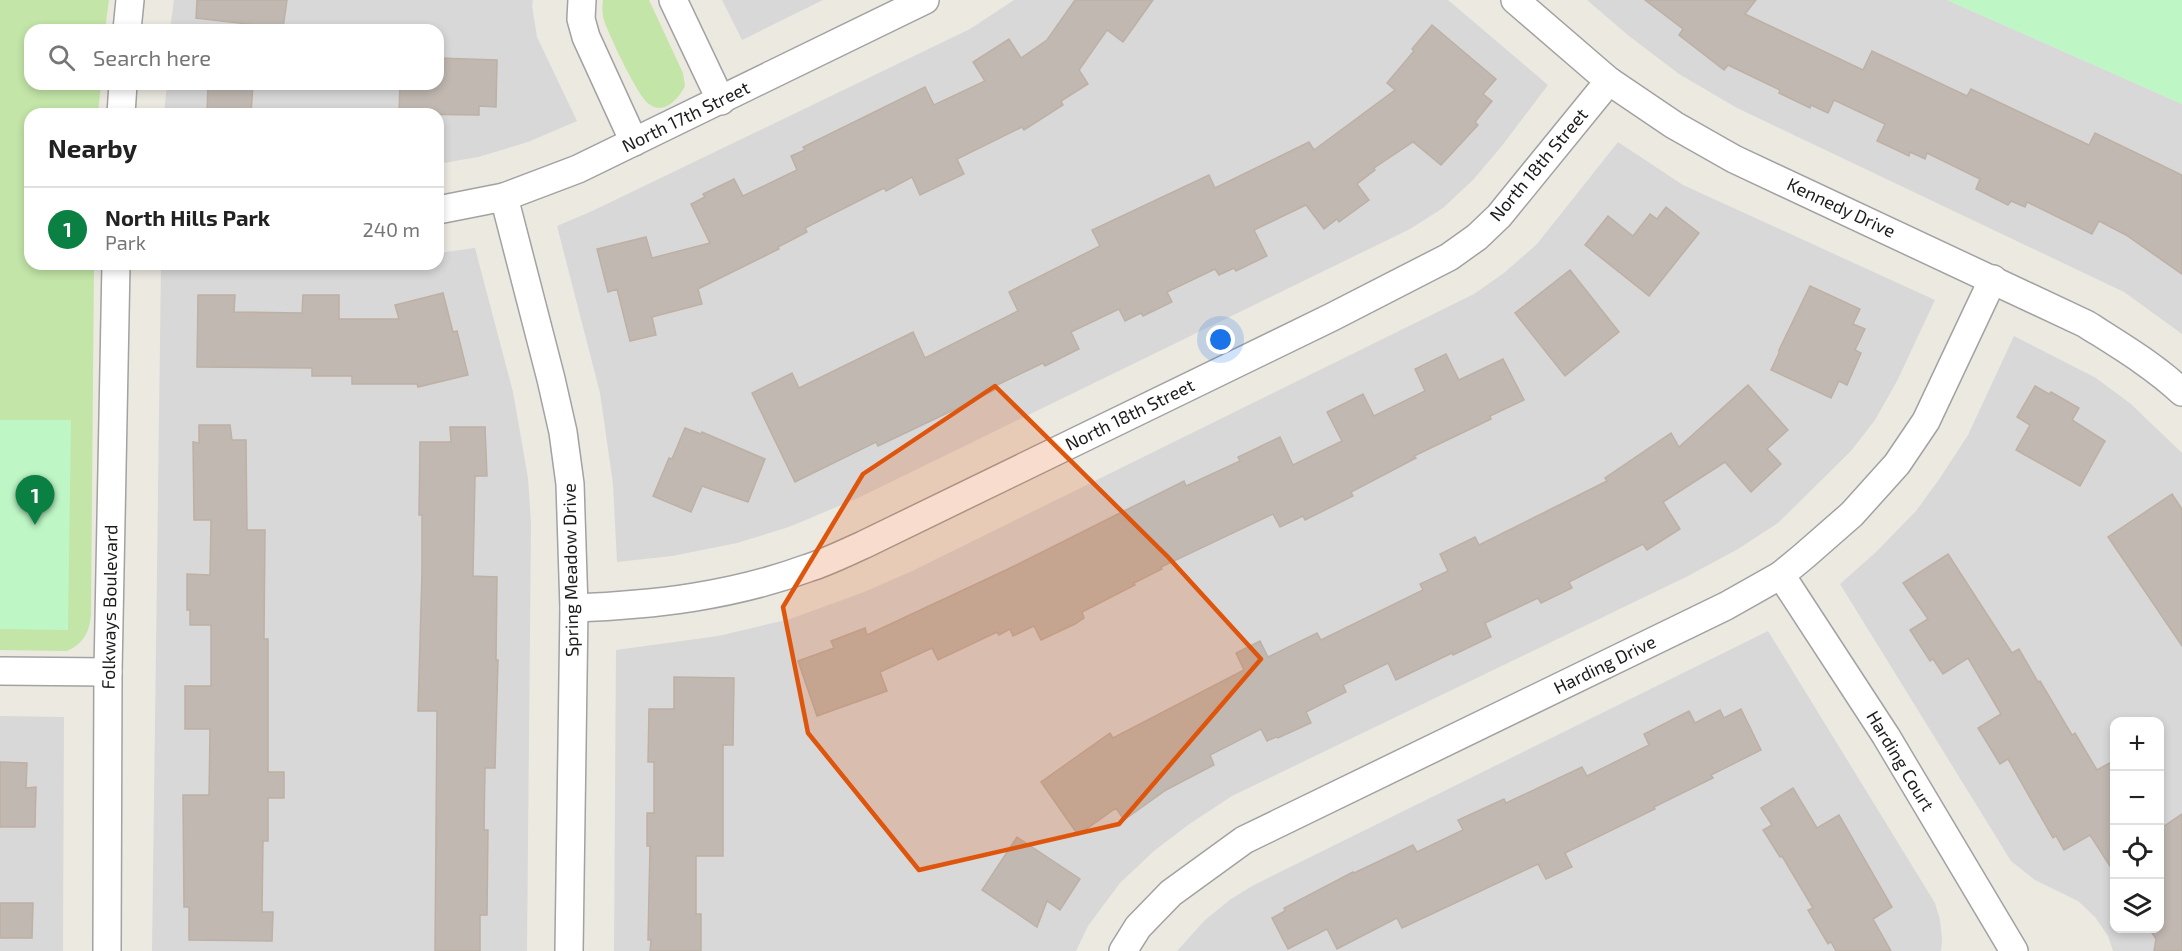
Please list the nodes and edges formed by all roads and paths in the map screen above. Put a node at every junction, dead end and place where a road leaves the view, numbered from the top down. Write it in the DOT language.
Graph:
graph roads {
  1 [pos="130,0"];
  2 [pos="582,0"];
  3 [pos="673,0"];
  4 [pos="924,0"];
  5 [pos="1515,0"];
  6 [pos="128,24"];
  7 [pos="1609,81"];
  8 [pos="123,90"];
  9 [pos="721,100"];
  10 [pos="121,108"];
  11 [pos="634,142"];
  12 [pos="504,197"];
  13 [pos="444,209"];
  14 [pos="116,270"];
  15 [pos="1994,279"];
  16 [pos="2182,392"];
  17 [pos="1781,574"];
  18 [pos="574,608"];
  19 [pos="0,671"];
  20 [pos="108,672"];
  21 [pos="106,951"];
  22 [pos="569,951"];
  23 [pos="1123,951"];
  24 [pos="2014,951"];
  1 -- 6 [label="street"];
  2 -- 11 [label="street"];
  3 -- 9 [label="street"];
  4 -- 9 [label="street, North 17th Street"];
  5 -- 7 [label="street, Kennedy Drive"];
  7 -- 15 [label="street, Kennedy Drive"];
  7 -- 18 [label="street, North 18th Street"];
  8 -- 10 [label="street"];
  9 -- 11 [label="street, North 17th Street"];
  11 -- 12 [label="street, North 17th Street"];
  12 -- 13 [label="street, North 17th Street"];
  12 -- 18 [label="street, Spring Meadow Drive"];
  14 -- 20 [label="street, Folkways Boulevard"];
  15 -- 16 [label="street, Kennedy Drive"];
  15 -- 17 [label="street, Harding Drive"];
  17 -- 23 [label="street, Harding Drive"];
  17 -- 24 [label="street, Harding Court"];
  18 -- 22 [label="street, Spring Meadow Drive"];
  19 -- 20 [label="street"];
  20 -- 21 [label="street, Folkways Boulevard"];
}
